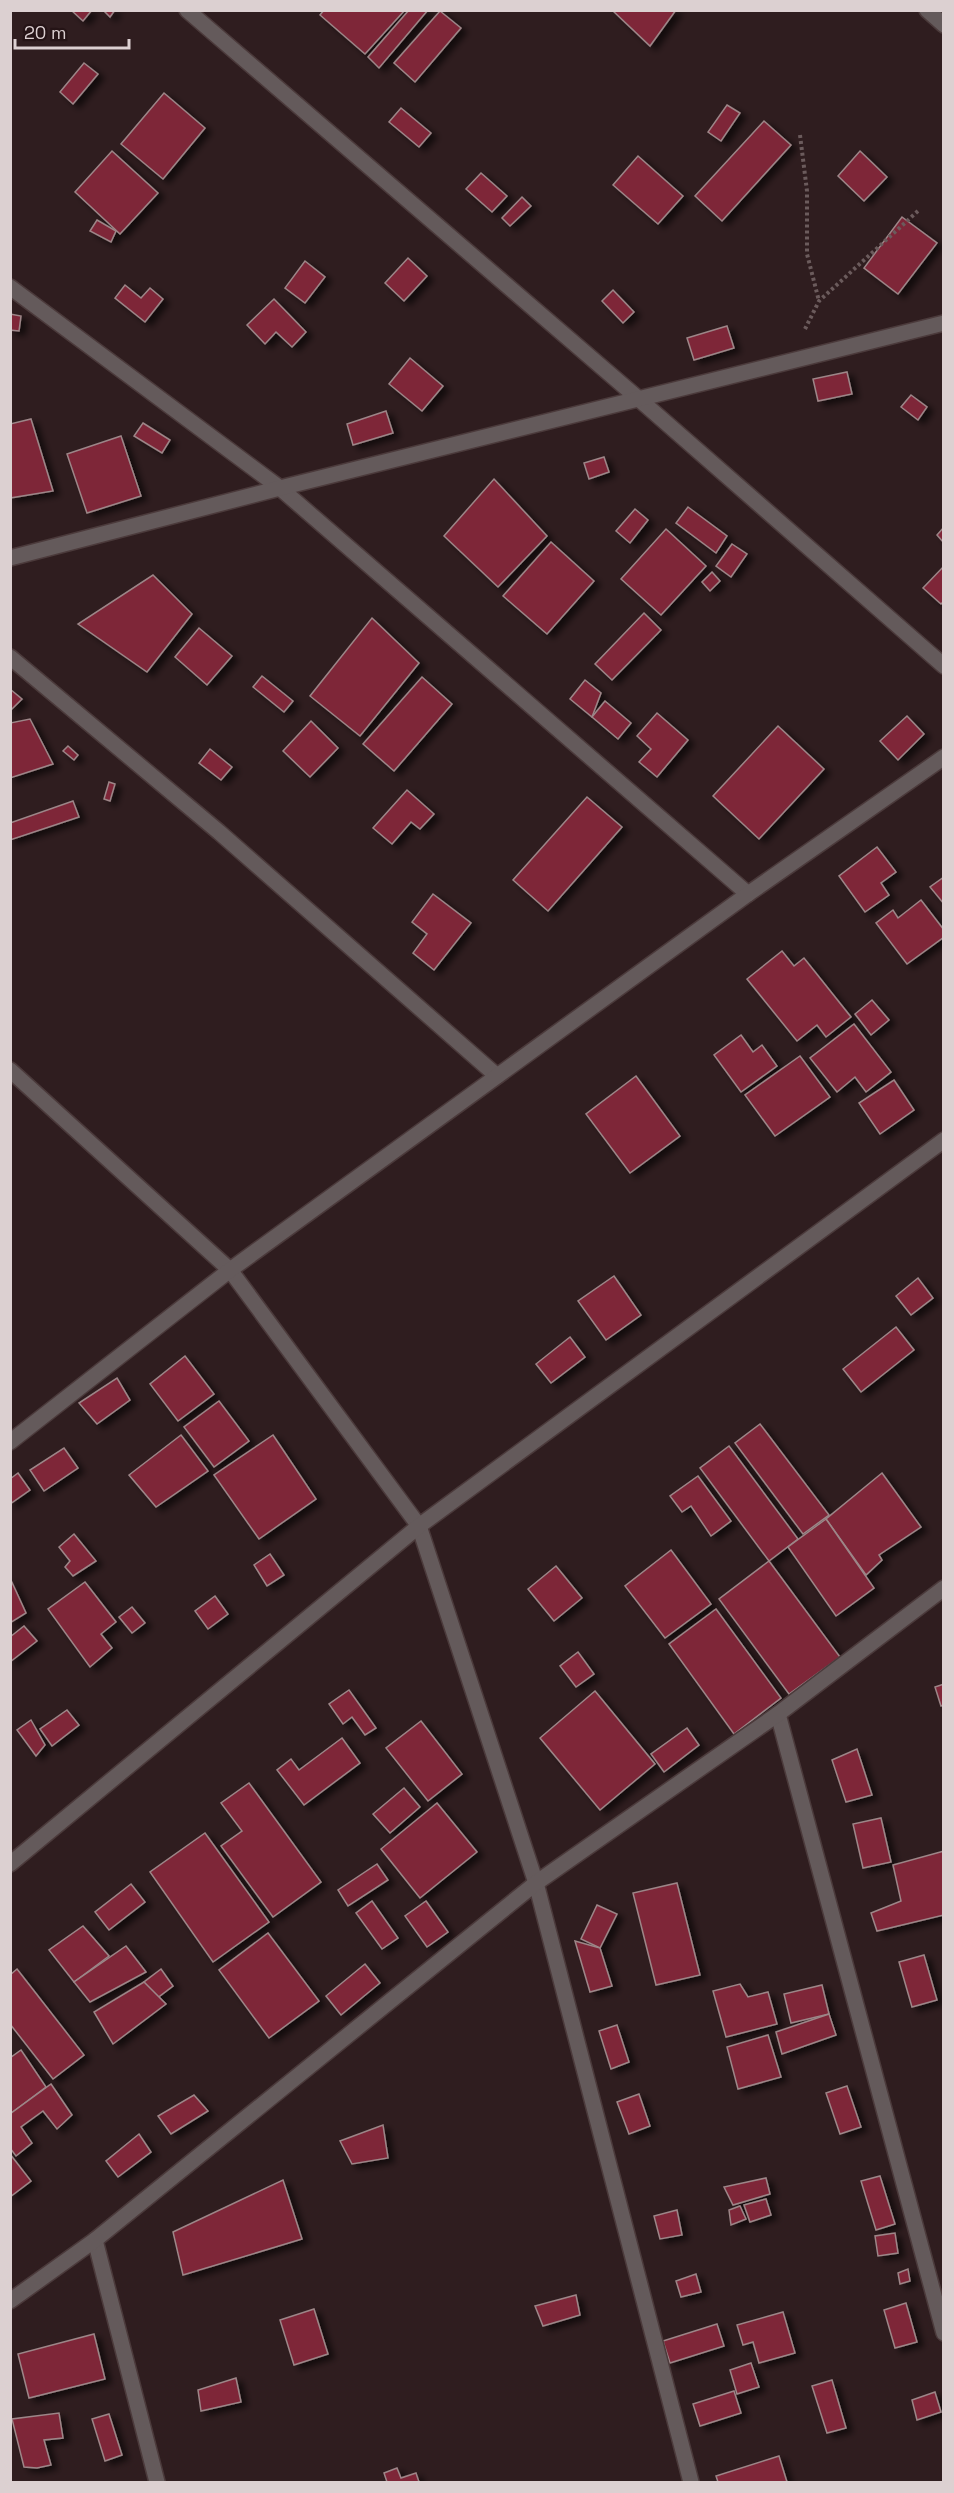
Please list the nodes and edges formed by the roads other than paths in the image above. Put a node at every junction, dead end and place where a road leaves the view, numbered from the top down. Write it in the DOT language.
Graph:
graph roads {
  1 [pos="187,10"];
  2 [pos="927,10"];
  3 [pos="944,25"];
  4 [pos="10,288"];
  5 [pos="944,323"];
  6 [pos="640,400"];
  7 [pos="280,488"];
  8 [pos="10,558"];
  9 [pos="10,657"];
  10 [pos="944,666"];
  11 [pos="944,758"];
  12 [pos="748,894"];
  13 [pos="10,1070"];
  14 [pos="497,1076"];
  15 [pos="944,1140"];
  16 [pos="230,1270"];
  17 [pos="10,1442"];
  18 [pos="419,1526"];
  19 [pos="944,1588"];
  20 [pos="778,1714"];
  21 [pos="10,1864"];
  22 [pos="536,1883"];
  23 [pos="95,2240"];
  24 [pos="10,2301"];
  25 [pos="944,2333"];
  26 [pos="157,2482"];
  27 [pos="691,2482"];
  1 -- 6 [label="street"];
  2 -- 3 [label="street"];
  4 -- 7 [label="street"];
  5 -- 6 [label="street"];
  6 -- 7 [label="street"];
  6 -- 10 [label="street"];
  7 -- 8 [label="street"];
  7 -- 12 [label="street"];
  9 -- 14 [label="street"];
  11 -- 12 [label="street"];
  12 -- 14 [label="street"];
  13 -- 16 [label="street"];
  14 -- 16 [label="street"];
  15 -- 18 [label="street"];
  16 -- 17 [label="street"];
  16 -- 18 [label="street"];
  18 -- 21 [label="street"];
  18 -- 22 [label="street"];
  19 -- 20 [label="street"];
  20 -- 22 [label="street"];
  20 -- 25 [label="street"];
  22 -- 23 [label="street"];
  22 -- 27 [label="street"];
  23 -- 24 [label="street"];
  23 -- 26 [label="street"];
}
